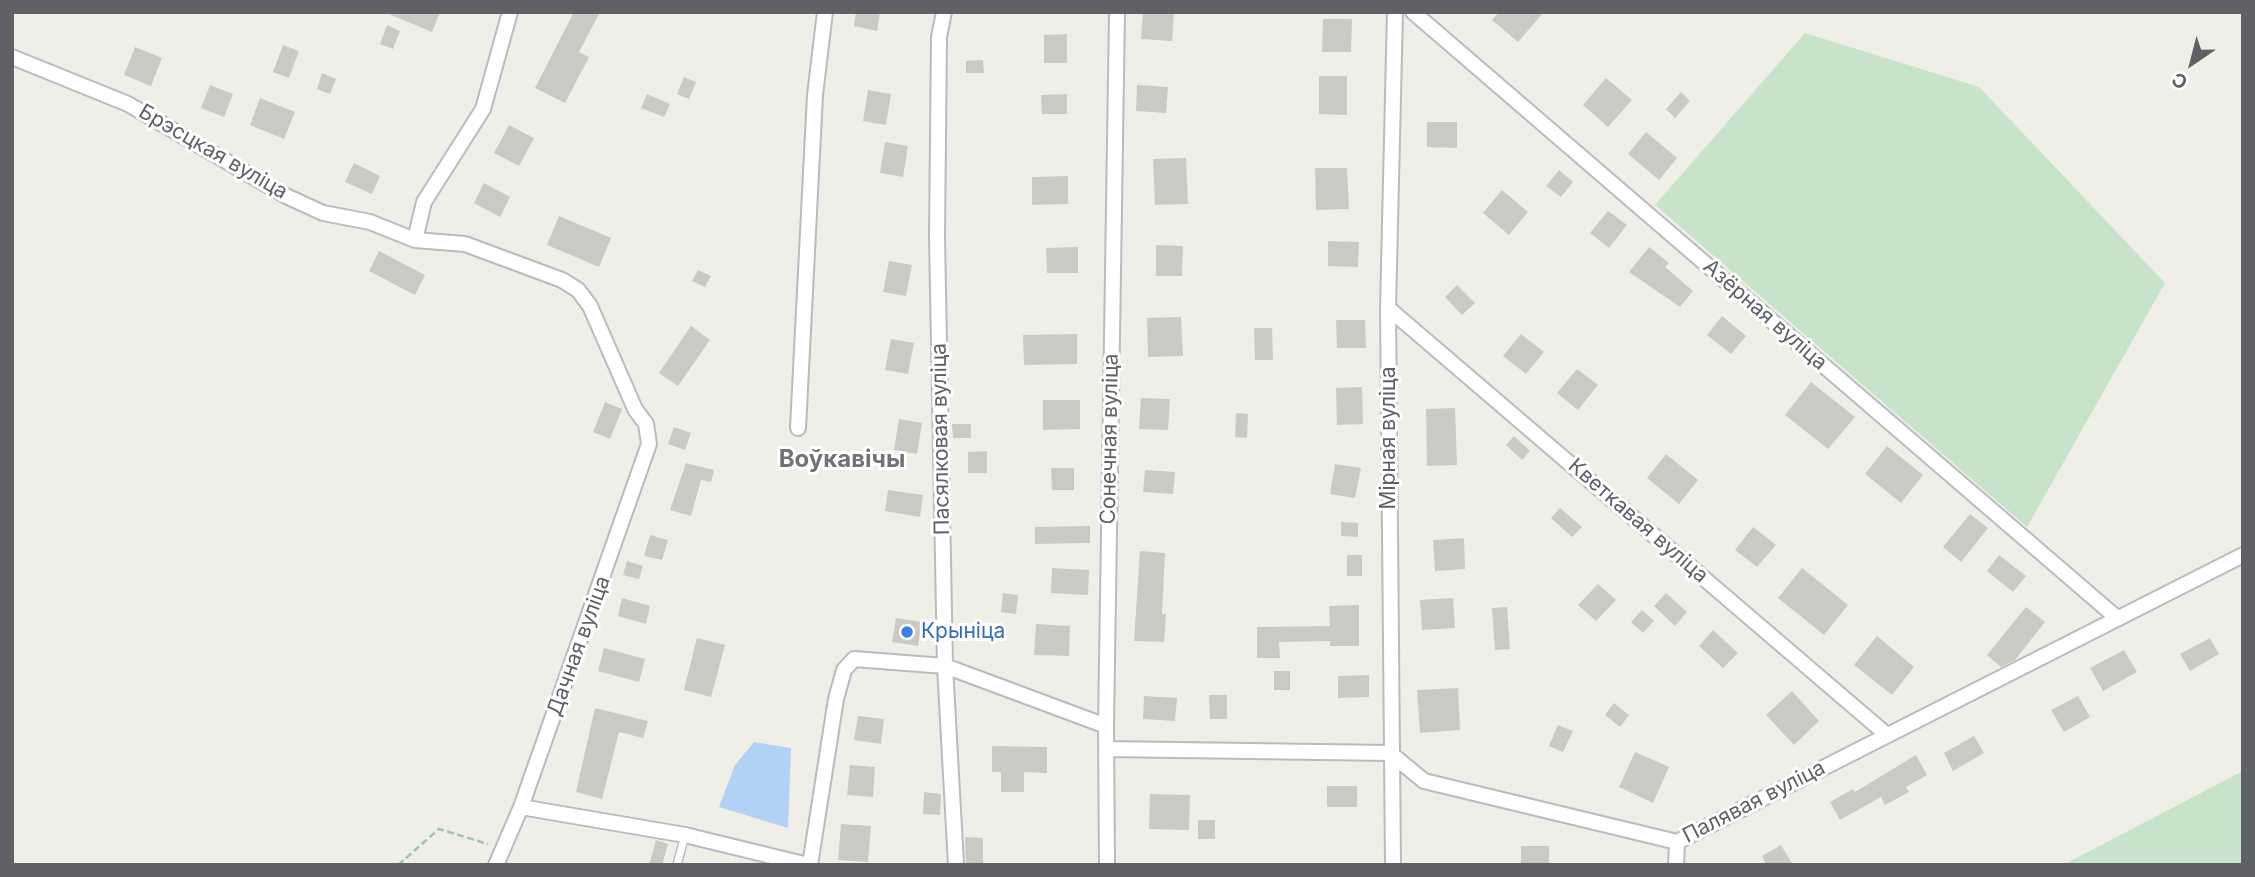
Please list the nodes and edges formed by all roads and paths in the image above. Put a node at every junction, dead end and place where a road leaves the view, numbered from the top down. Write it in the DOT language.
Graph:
graph roads {
  1 [pos="510,12"];
  2 [pos="825,12"];
  3 [pos="944,12"];
  4 [pos="1117,12"];
  5 [pos="1395,12"];
  6 [pos="1413,12"];
  7 [pos="12,57"];
  8 [pos="415,240"];
  9 [pos="1388,308"];
  10 [pos="798,428"];
  11 [pos="2243,555"];
  12 [pos="2117,618"];
  13 [pos="945,666"];
  14 [pos="1106,726"];
  15 [pos="1887,735"];
  16 [pos="1107,749"];
  17 [pos="1390,753"];
  18 [pos="521,807"];
  19 [pos="685,835"];
  20 [pos="1676,842"];
  21 [pos="502,849"];
  22 [pos="398,865"];
  23 [pos="496,865"];
  24 [pos="677,865"];
  25 [pos="809,865"];
  26 [pos="956,865"];
  27 [pos="1107,865"];
  28 [pos="1393,865"];
  29 [pos="1676,865"];
  1 -- 8 [label="street"];
  2 -- 10 [label="street"];
  3 -- 13 [label="street, Пасялковая вуліца"];
  4 -- 14 [label="street, Сонечная вуліца"];
  5 -- 9 [label="street, Мірная вуліца"];
  6 -- 12 [label="street, Азёрная вуліца"];
  7 -- 8 [label="street, Брэсцкая вуліца"];
  8 -- 18 [label="street, Дачная вуліца"];
  9 -- 15 [label="street, Кветкавая вуліца"];
  9 -- 17 [label="street, Мірная вуліца"];
  11 -- 12 [label="street, Палявая вуліца"];
  12 -- 15 [label="street, Палявая вуліца"];
  13 -- 14 [label="street"];
  13 -- 25 [label="street"];
  13 -- 26 [label="street, Пасялковая вуліца"];
  14 -- 16 [label="street, Сонечная вуліца"];
  15 -- 20 [label="street, Палявая вуліца"];
  16 -- 17 [label="street"];
  16 -- 27 [label="street, Сонечная вуліца"];
  17 -- 20 [label="street, Палявая вуліца"];
  17 -- 28 [label="street, Мірная вуліца"];
  18 -- 19 [label="street"];
  18 -- 21 [label="street, Дачная вуліца"];
  19 -- 24 [label="lane"];
  19 -- 25 [label="street"];
  20 -- 29 [label="street"];
  21 -- 22 [label="path"];
  21 -- 23 [label="street, Дачная вуліца"];
}
